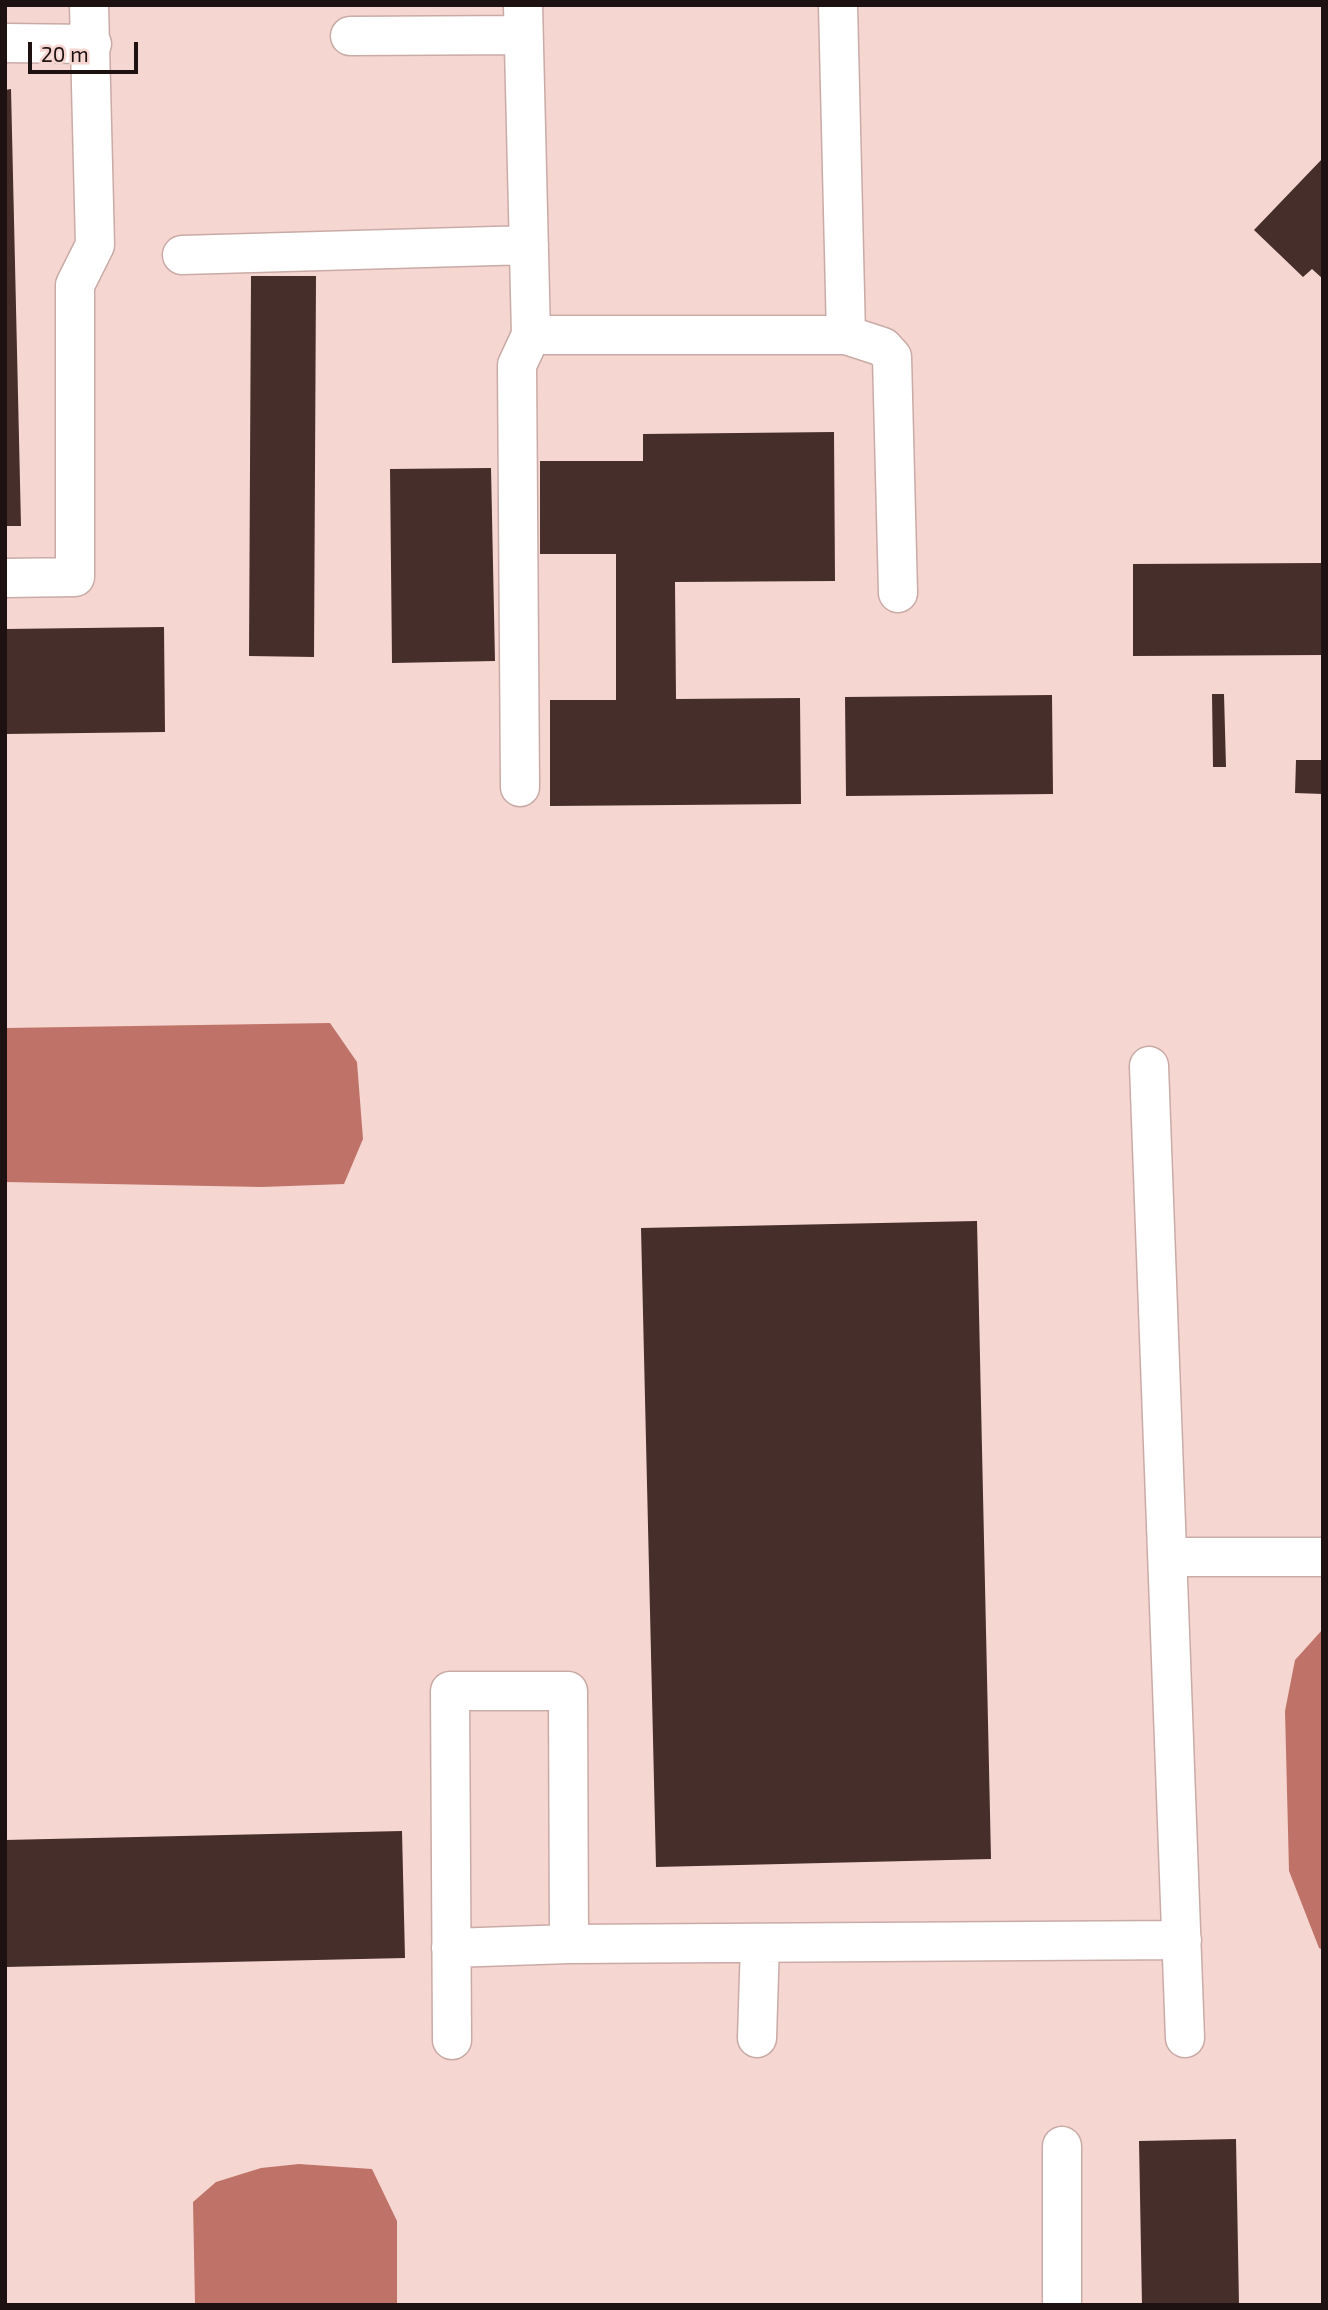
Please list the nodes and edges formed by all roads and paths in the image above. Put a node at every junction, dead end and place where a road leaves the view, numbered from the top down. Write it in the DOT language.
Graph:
graph roads {
  1 [pos="89,5"];
  2 [pos="838,5"];
  3 [pos="523,20"];
  4 [pos="350,36"];
  5 [pos="5,43"];
  6 [pos="92,44"];
  7 [pos="529,245"];
  8 [pos="182,255"];
  9 [pos="531,335"];
  10 [pos="846,335"];
  11 [pos="5,578"];
  12 [pos="898,593"];
  13 [pos="520,787"];
  14 [pos="1149,1066"];
  15 [pos="1168,1557"];
  16 [pos="1323,1557"];
  17 [pos="1182,1940"];
  18 [pos="761,1943"];
  19 [pos="569,1944"];
  20 [pos="451,1948"];
  21 [pos="757,2038"];
  22 [pos="1185,2038"];
  23 [pos="452,2040"];
  24 [pos="1062,2146"];
  25 [pos="1062,2305"];
  1 -- 6 [label="street"];
  2 -- 10 [label="street"];
  3 -- 4 [label="street"];
  3 -- 7 [label="street"];
  5 -- 6 [label="street"];
  6 -- 11 [label="street"];
  7 -- 8 [label="street"];
  7 -- 9 [label="street"];
  9 -- 10 [label="street"];
  9 -- 13 [label="street"];
  10 -- 12 [label="street"];
  14 -- 15 [label="street"];
  15 -- 16 [label="street"];
  15 -- 17 [label="street"];
  17 -- 18 [label="street"];
  17 -- 22 [label="street"];
  18 -- 19 [label="street"];
  18 -- 21 [label="street"];
  19 -- 20 [label="street"];
  19 -- 20 [label="street"];
  20 -- 23 [label="street"];
  24 -- 25 [label="street"];
}
